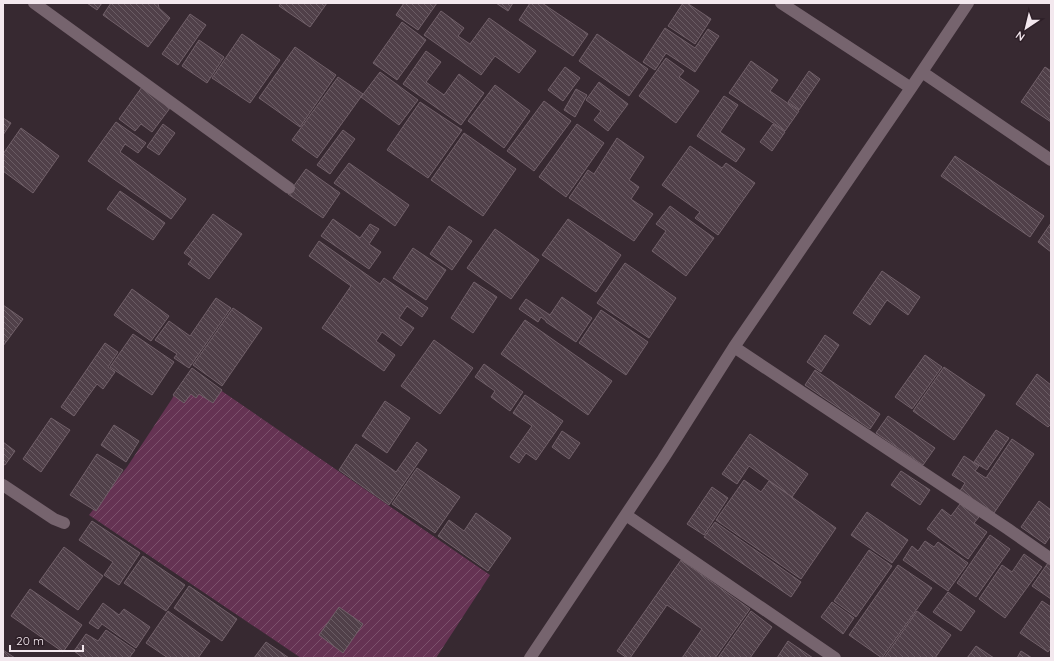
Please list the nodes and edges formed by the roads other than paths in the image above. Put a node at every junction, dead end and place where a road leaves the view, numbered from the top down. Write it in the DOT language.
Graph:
graph roads {
  1 [pos="34,3"];
  2 [pos="781,3"];
  3 [pos="968,3"];
  4 [pos="922,72"];
  5 [pos="911,88"];
  6 [pos="1051,160"];
  7 [pos="288,188"];
  8 [pos="734,347"];
  9 [pos="3,485"];
  10 [pos="626,515"];
  11 [pos="64,523"];
  12 [pos="1051,559"];
  13 [pos="530,658"];
  14 [pos="835,658"];
  1 -- 7 [label="street"];
  2 -- 5 [label="street"];
  3 -- 4 [label="street"];
  4 -- 5 [label="street"];
  4 -- 6 [label="street"];
  5 -- 8 [label="street"];
  8 -- 10 [label="street"];
  8 -- 12 [label="street"];
  9 -- 11 [label="street"];
  10 -- 13 [label="street"];
  10 -- 14 [label="street"];
}
